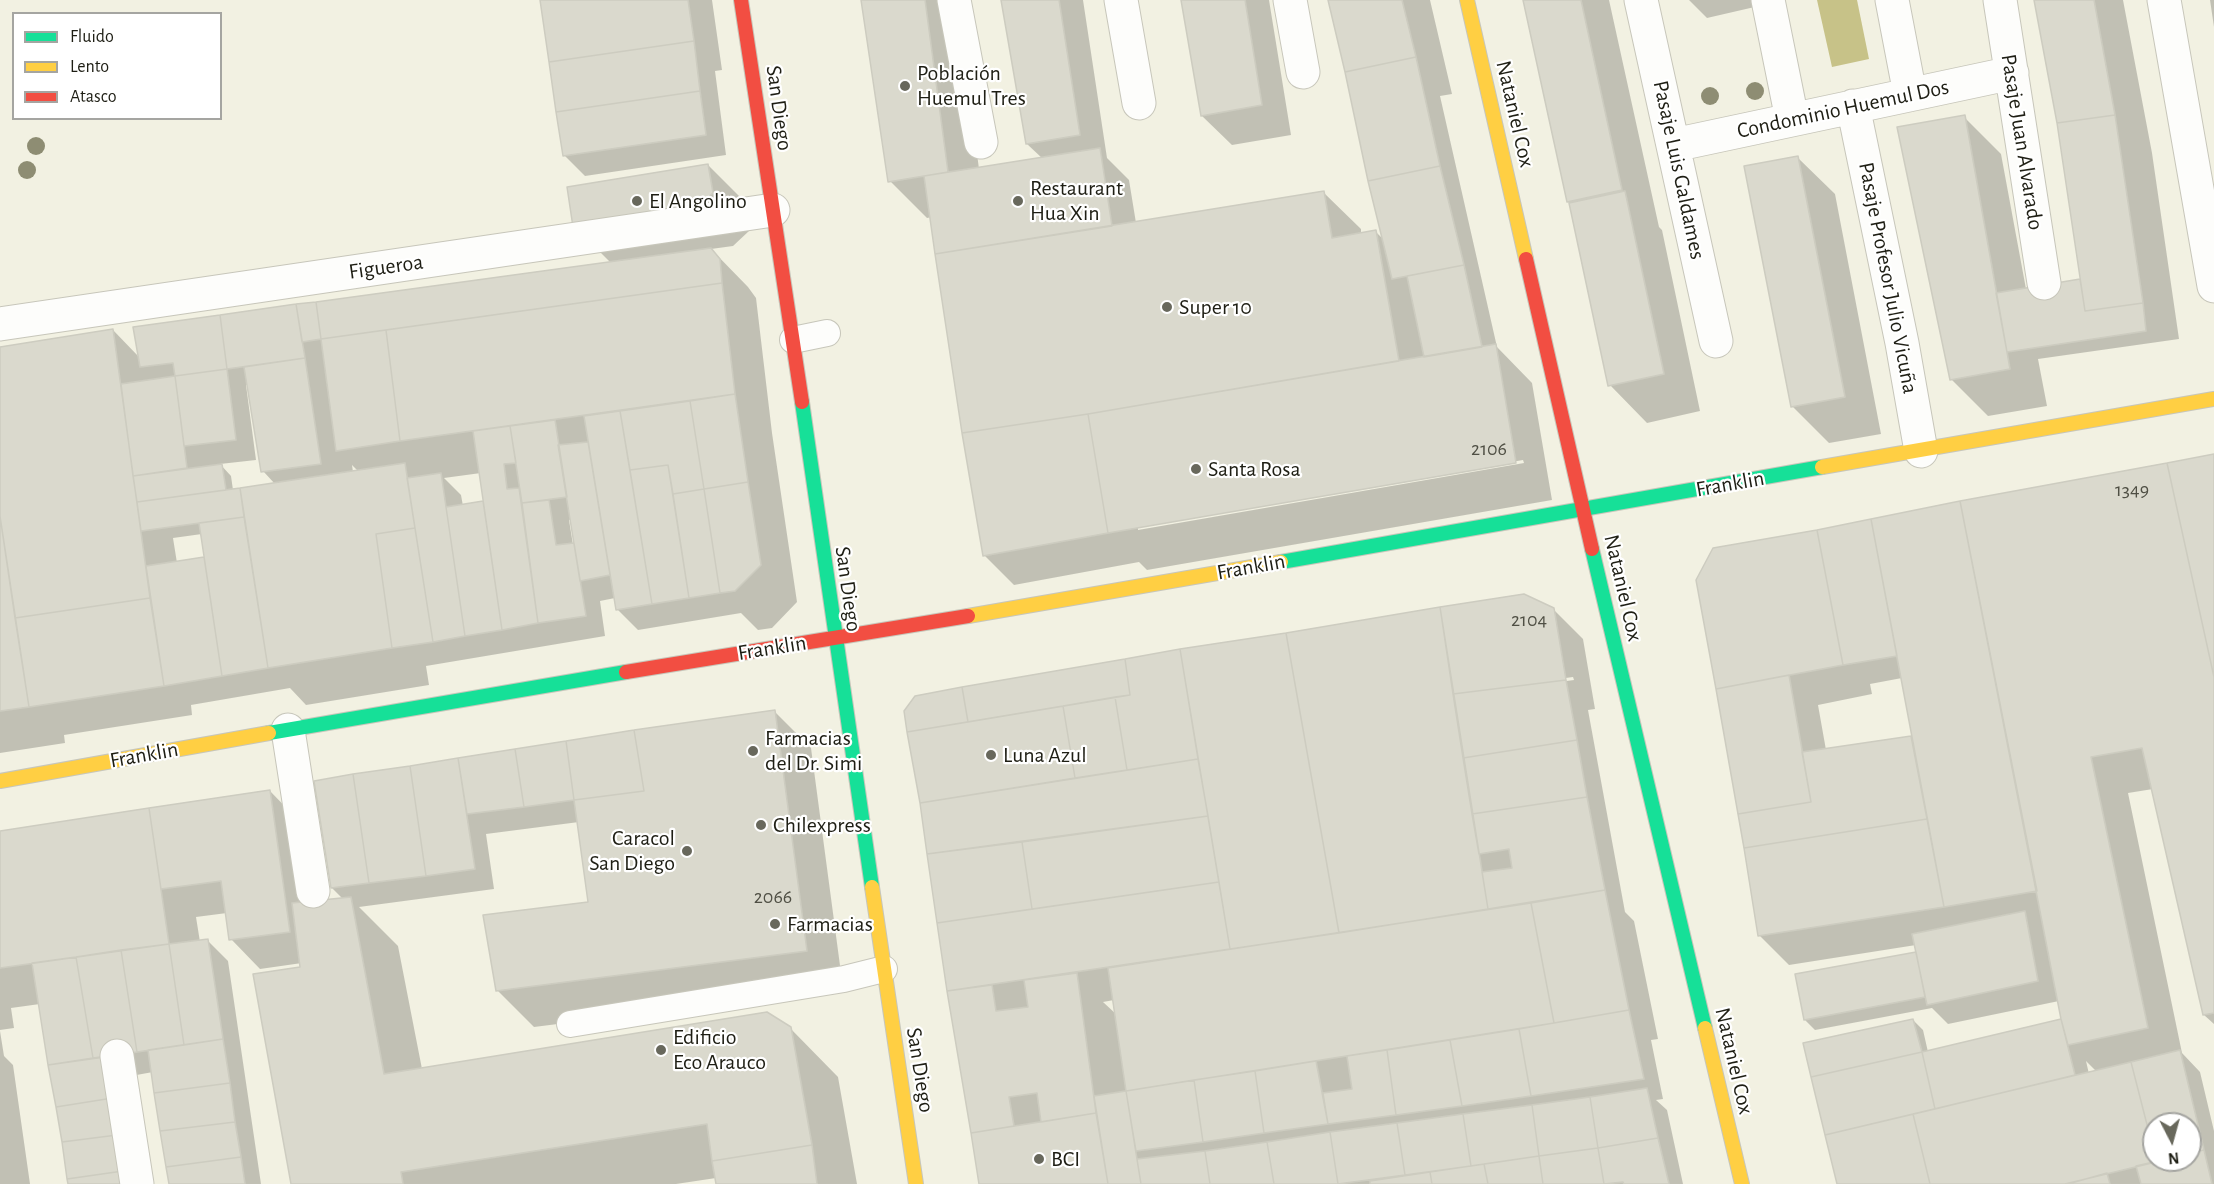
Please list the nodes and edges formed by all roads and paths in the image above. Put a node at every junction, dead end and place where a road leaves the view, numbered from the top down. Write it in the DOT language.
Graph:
graph roads {
  1 [pos="741,0"];
  2 [pos="954,0"];
  3 [pos="1120,0"];
  4 [pos="1290,0"];
  5 [pos="1467,0"];
  6 [pos="1641,0"];
  7 [pos="1767,0"];
  8 [pos="1892,0"];
  9 [pos="2000,0"];
  10 [pos="2164,0"];
  11 [pos="1303,72"];
  12 [pos="2012,73"];
  13 [pos="1910,94"];
  14 [pos="1140,104"];
  15 [pos="1853,106"];
  16 [pos="1792,119"];
  17 [pos="981,142"];
  18 [pos="1674,145"];
  19 [pos="773,210"];
  20 [pos="2044,283"];
  21 [pos="2214,286"];
  22 [pos="0,324"];
  23 [pos="827,333"];
  24 [pos="793,339"];
  25 [pos="1716,341"];
  26 [pos="2214,399"];
  27 [pos="1921,451"];
  28 [pos="1584,509"];
  29 [pos="834,638"];
  30 [pos="288,730"];
  31 [pos="0,781"];
  32 [pos="313,891"];
  33 [pos="884,969"];
  34 [pos="570,1024"];
  35 [pos="117,1056"];
  36 [pos="137,1184"];
  37 [pos="916,1184"];
  38 [pos="1742,1184"];
  1 -- 19 [label="main road, San Diego"];
  2 -- 17 [label="street"];
  3 -- 14 [label="street"];
  4 -- 11 [label="street"];
  5 -- 28 [label="main road, Nataniel Cox"];
  6 -- 18 [label="street, Pasaje Luis Galdames"];
  7 -- 16 [label="street"];
  8 -- 13 [label="street"];
  9 -- 12 [label="street, Pasaje Juan Alvarado"];
  10 -- 21 [label="street"];
  12 -- 13 [label="street, Condominio Huemul Dos"];
  12 -- 20 [label="street, Pasaje Juan Alvarado"];
  13 -- 15 [label="street, Condominio Huemul Dos"];
  15 -- 16 [label="street, Condominio Huemul Dos"];
  15 -- 27 [label="street, Pasaje Profesor Julio Vicuña"];
  16 -- 18 [label="street, Condominio Huemul Dos"];
  18 -- 25 [label="street, Pasaje Luis Galdames"];
  19 -- 22 [label="street, Figueroa"];
  19 -- 24 [label="main road, San Diego"];
  23 -- 24 [label="lane"];
  24 -- 29 [label="main road, San Diego"];
  26 -- 27 [label="main road, Franklin"];
  27 -- 28 [label="main road, Franklin"];
  28 -- 29 [label="main road, Franklin"];
  28 -- 38 [label="main road, Nataniel Cox"];
  29 -- 30 [label="main road, Franklin"];
  29 -- 33 [label="main road, San Diego"];
  30 -- 31 [label="main road, Franklin"];
  30 -- 32 [label="street"];
  33 -- 34 [label="lane"];
  33 -- 37 [label="main road, San Diego"];
  35 -- 36 [label="street"];
}
